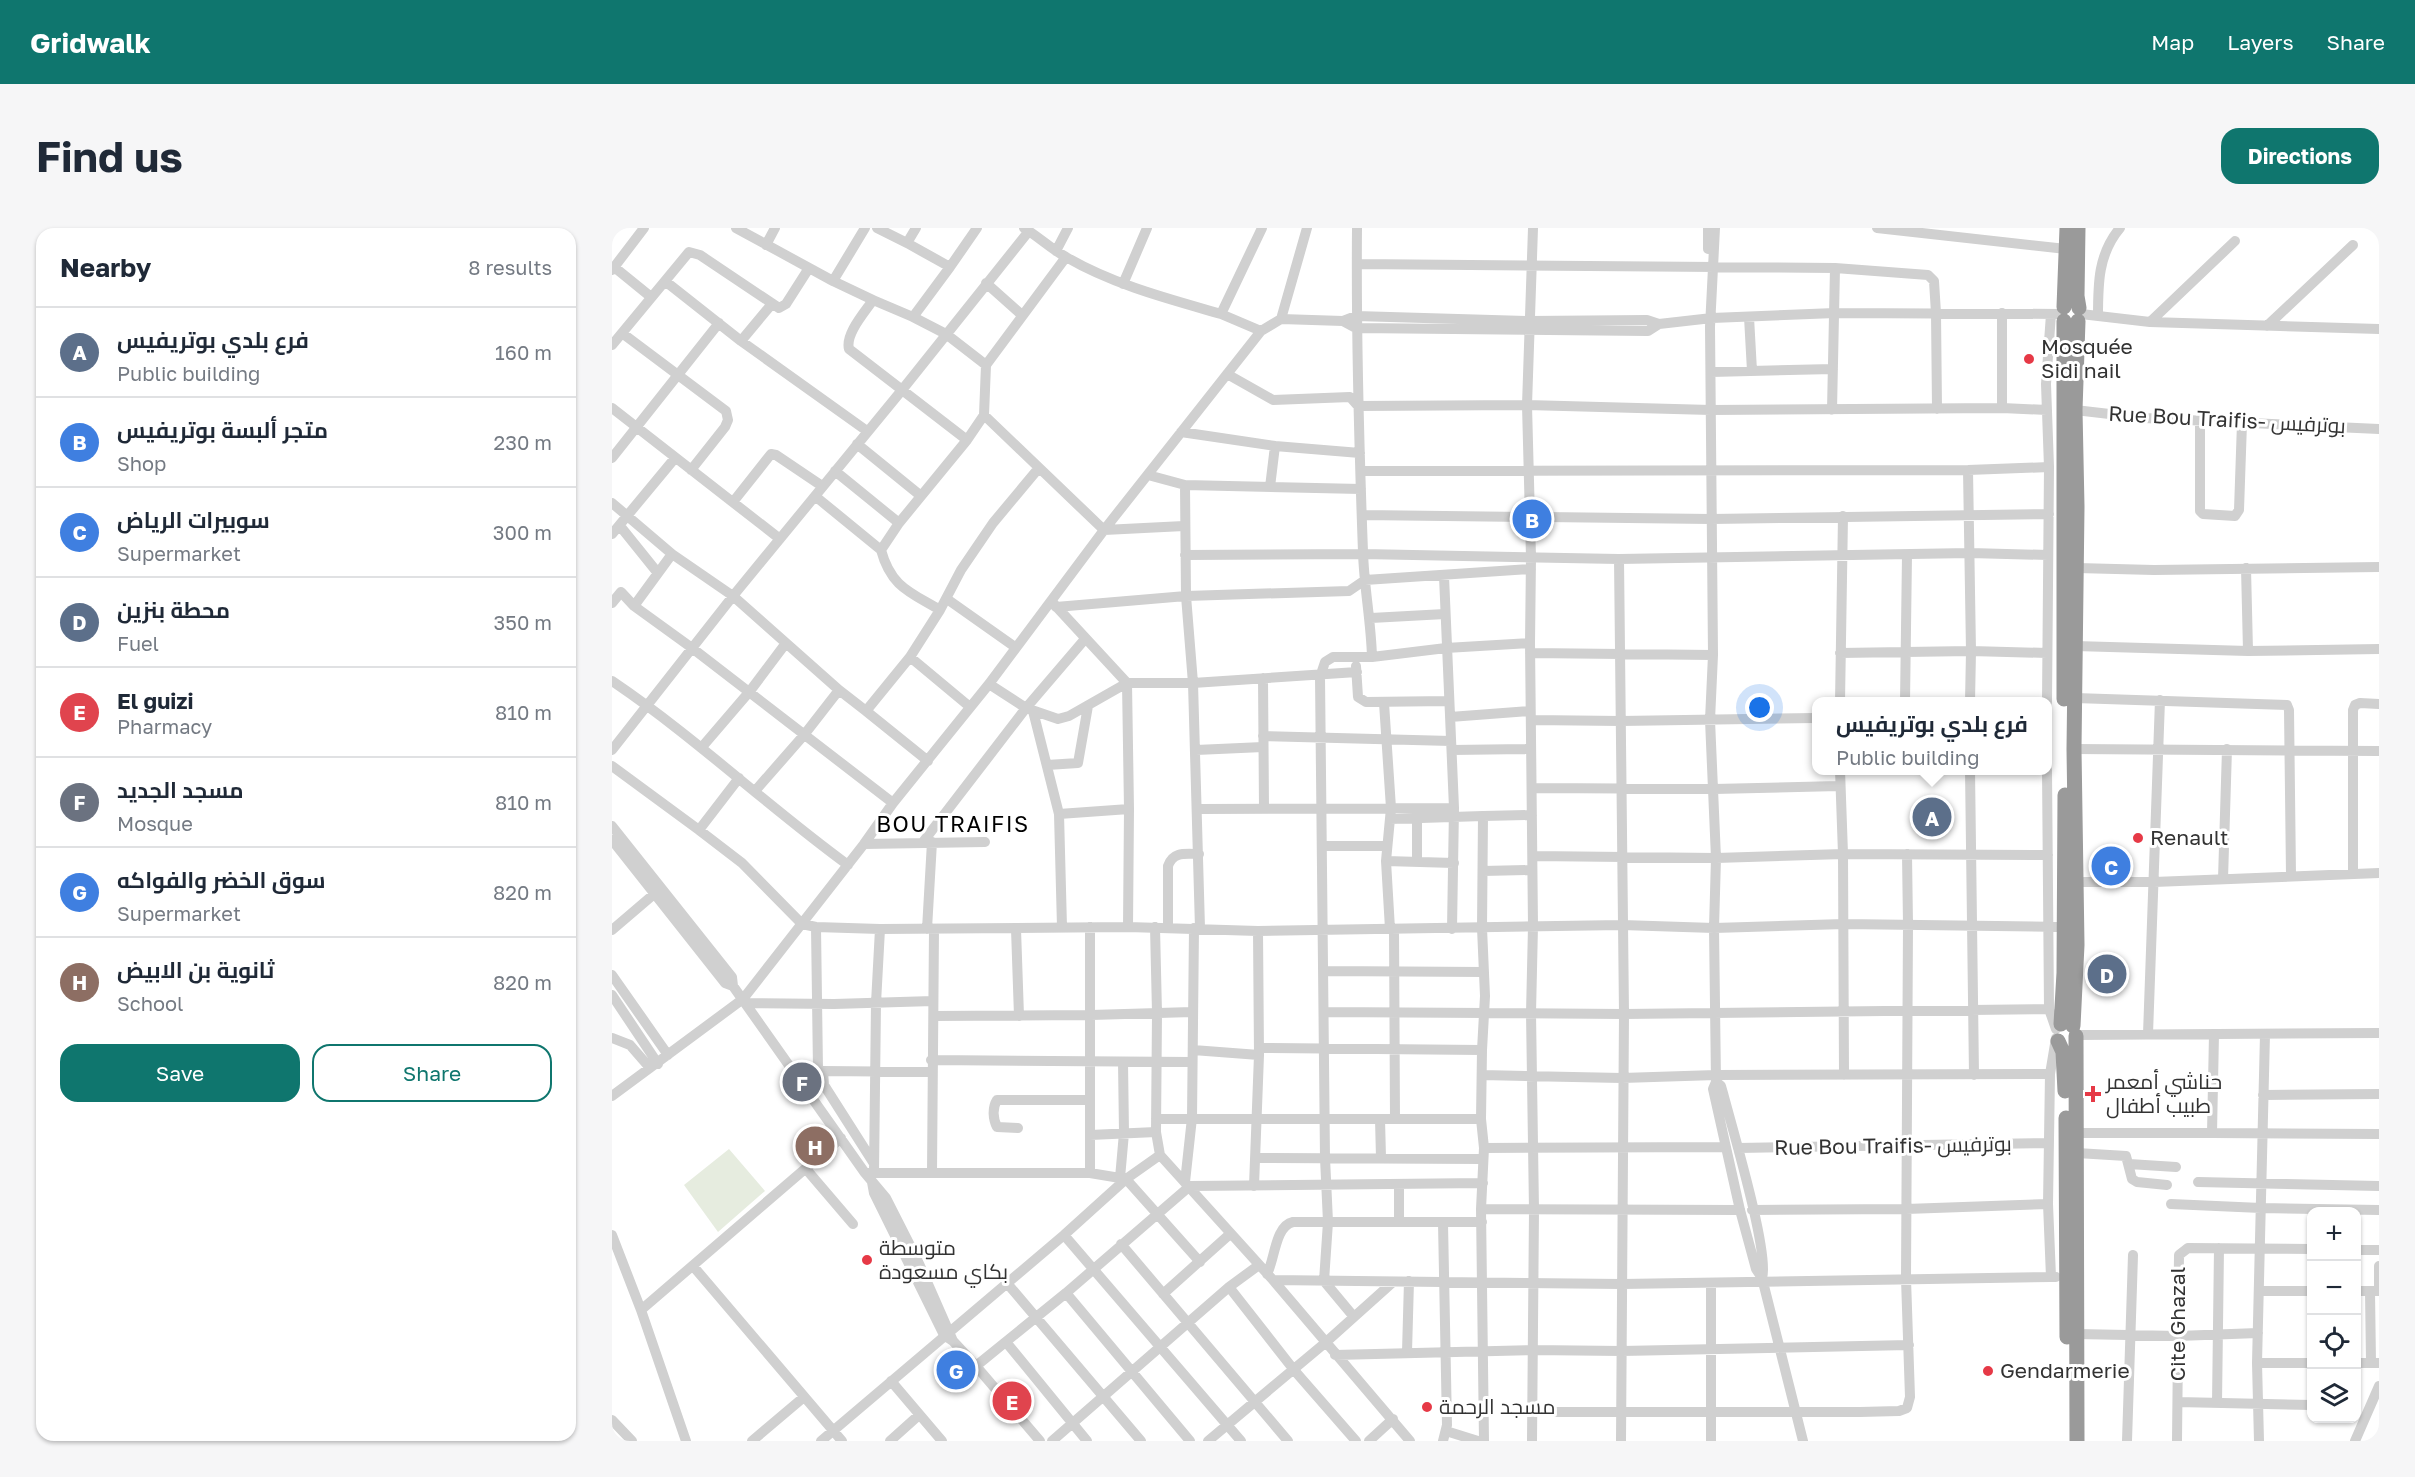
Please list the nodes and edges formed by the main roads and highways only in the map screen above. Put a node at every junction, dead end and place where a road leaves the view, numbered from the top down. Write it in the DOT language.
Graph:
graph roads {
  1 [pos="2067,228"];
  2 [pos="2078,228"];
  3 [pos="2068,314"];
  4 [pos="2065,1033"];
  5 [pos="2067,1441"];
  6 [pos="2078,1441"];
  1 -- 3 [label="highway"];
  2 -- 3 [label="highway"];
  3 -- 4 [label="highway"];
  3 -- 4 [label="highway"];
  4 -- 5 [label="highway"];
  4 -- 6 [label="highway"];
}
